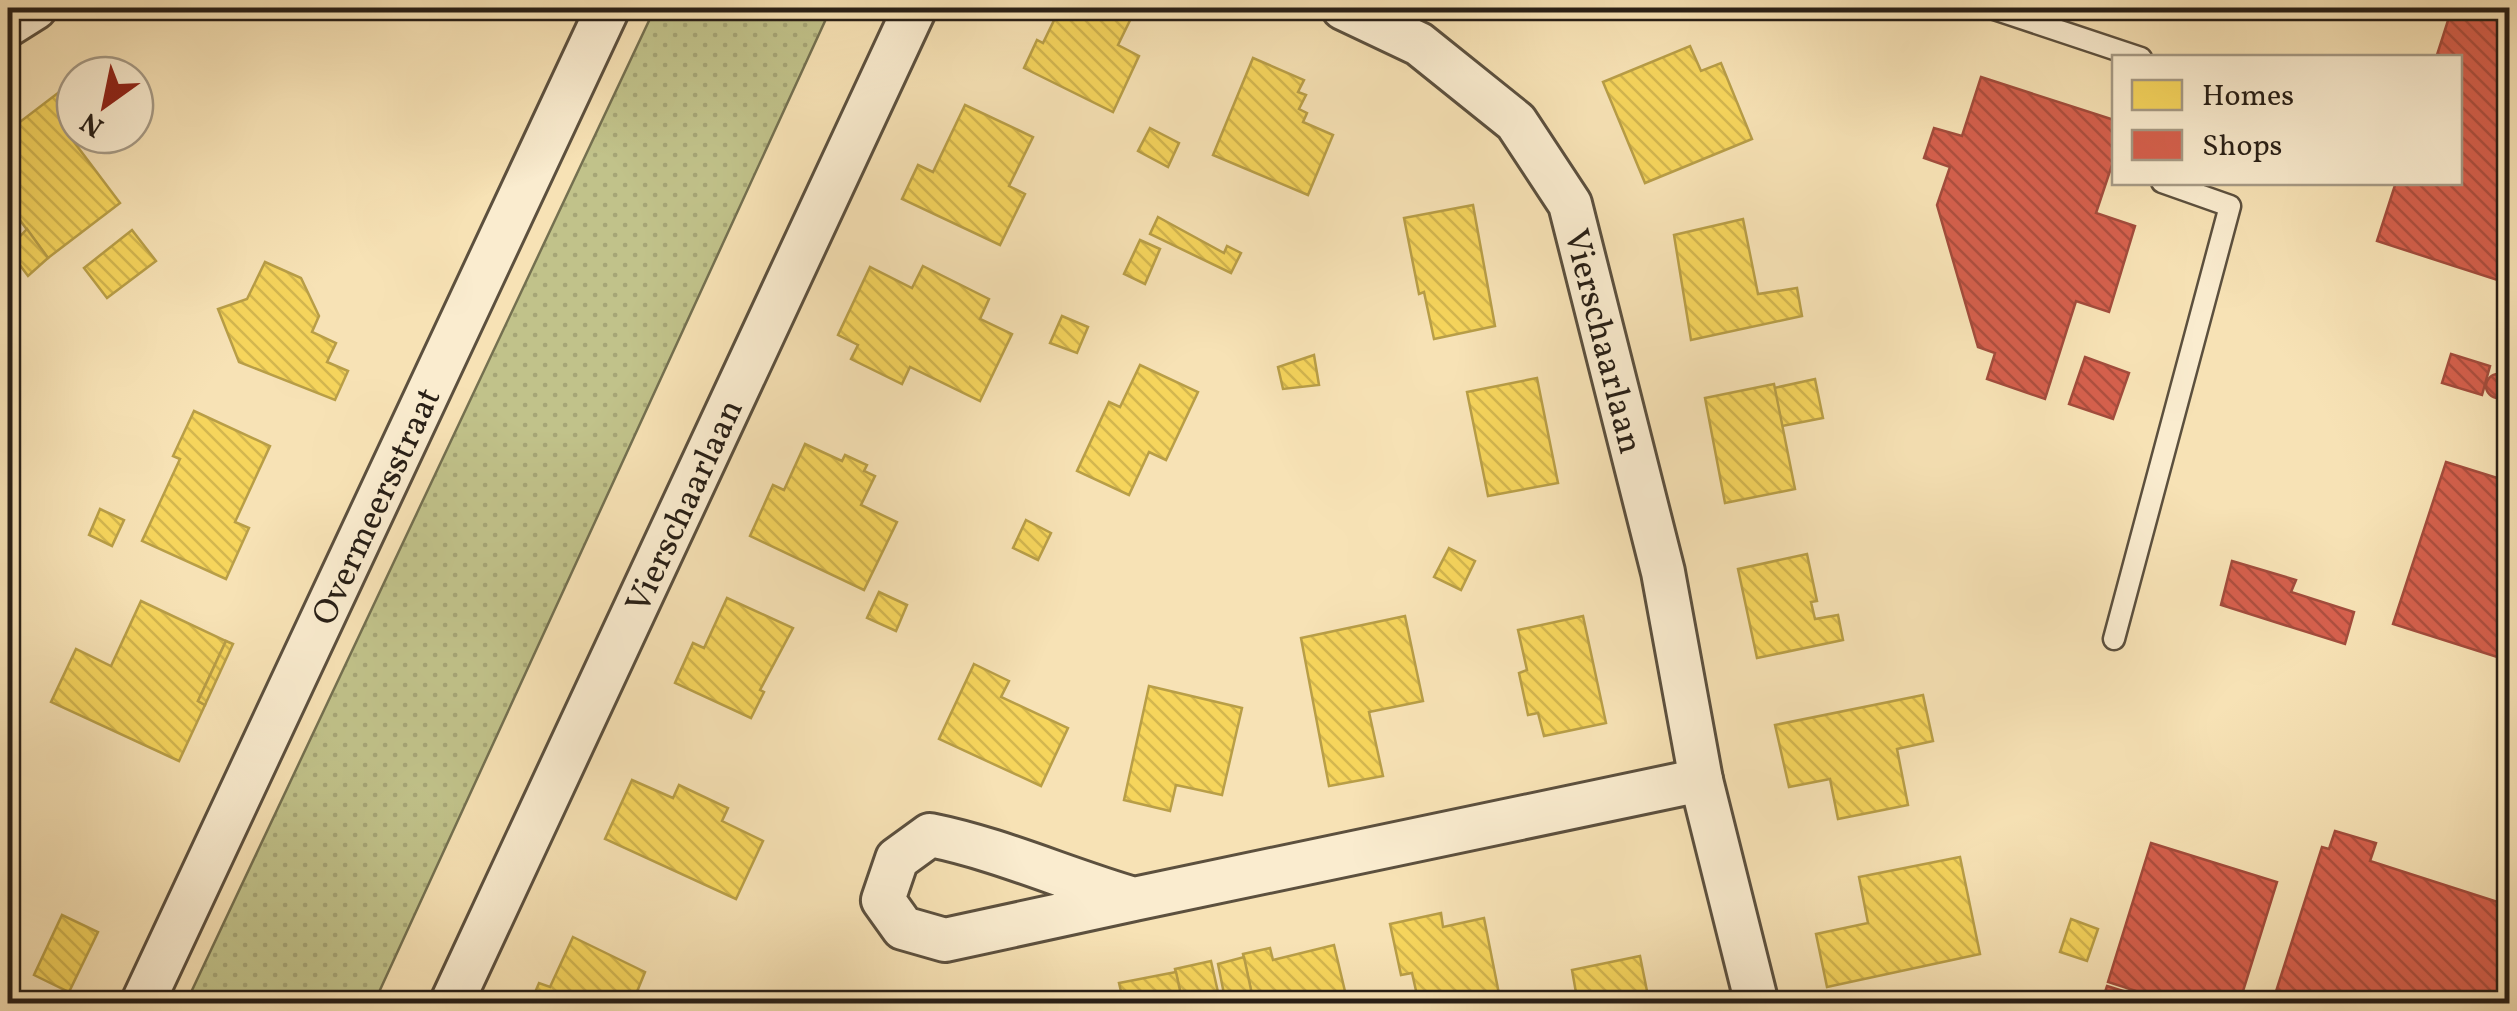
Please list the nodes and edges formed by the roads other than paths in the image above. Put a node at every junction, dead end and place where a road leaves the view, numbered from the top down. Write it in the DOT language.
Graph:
graph roads {
  1 [pos="35,8"];
  2 [pos="608,8"];
  3 [pos="914,8"];
  4 [pos="1343,8"];
  5 [pos="1990,8"];
  6 [pos="8,26"];
  7 [pos="2132,55"];
  8 [pos="2170,185"];
  9 [pos="2114,639"];
  10 [pos="1701,780"];
  11 [pos="1134,898"];
  12 [pos="142,1004"];
  13 [pos="451,1004"];
  14 [pos="1757,1004"];
  1 -- 6 [label="street"];
  2 -- 12 [label="street, Overmeersstraat"];
  3 -- 13 [label="street, Vierschaarlaan"];
  4 -- 10 [label="street, Vierschaarlaan"];
  5 -- 7 [label="lane"];
  8 -- 9 [label="lane"];
  10 -- 11 [label="street"];
  10 -- 14 [label="street, Vierschaarlaan"];
  11 -- 11 [label="street"];
}
